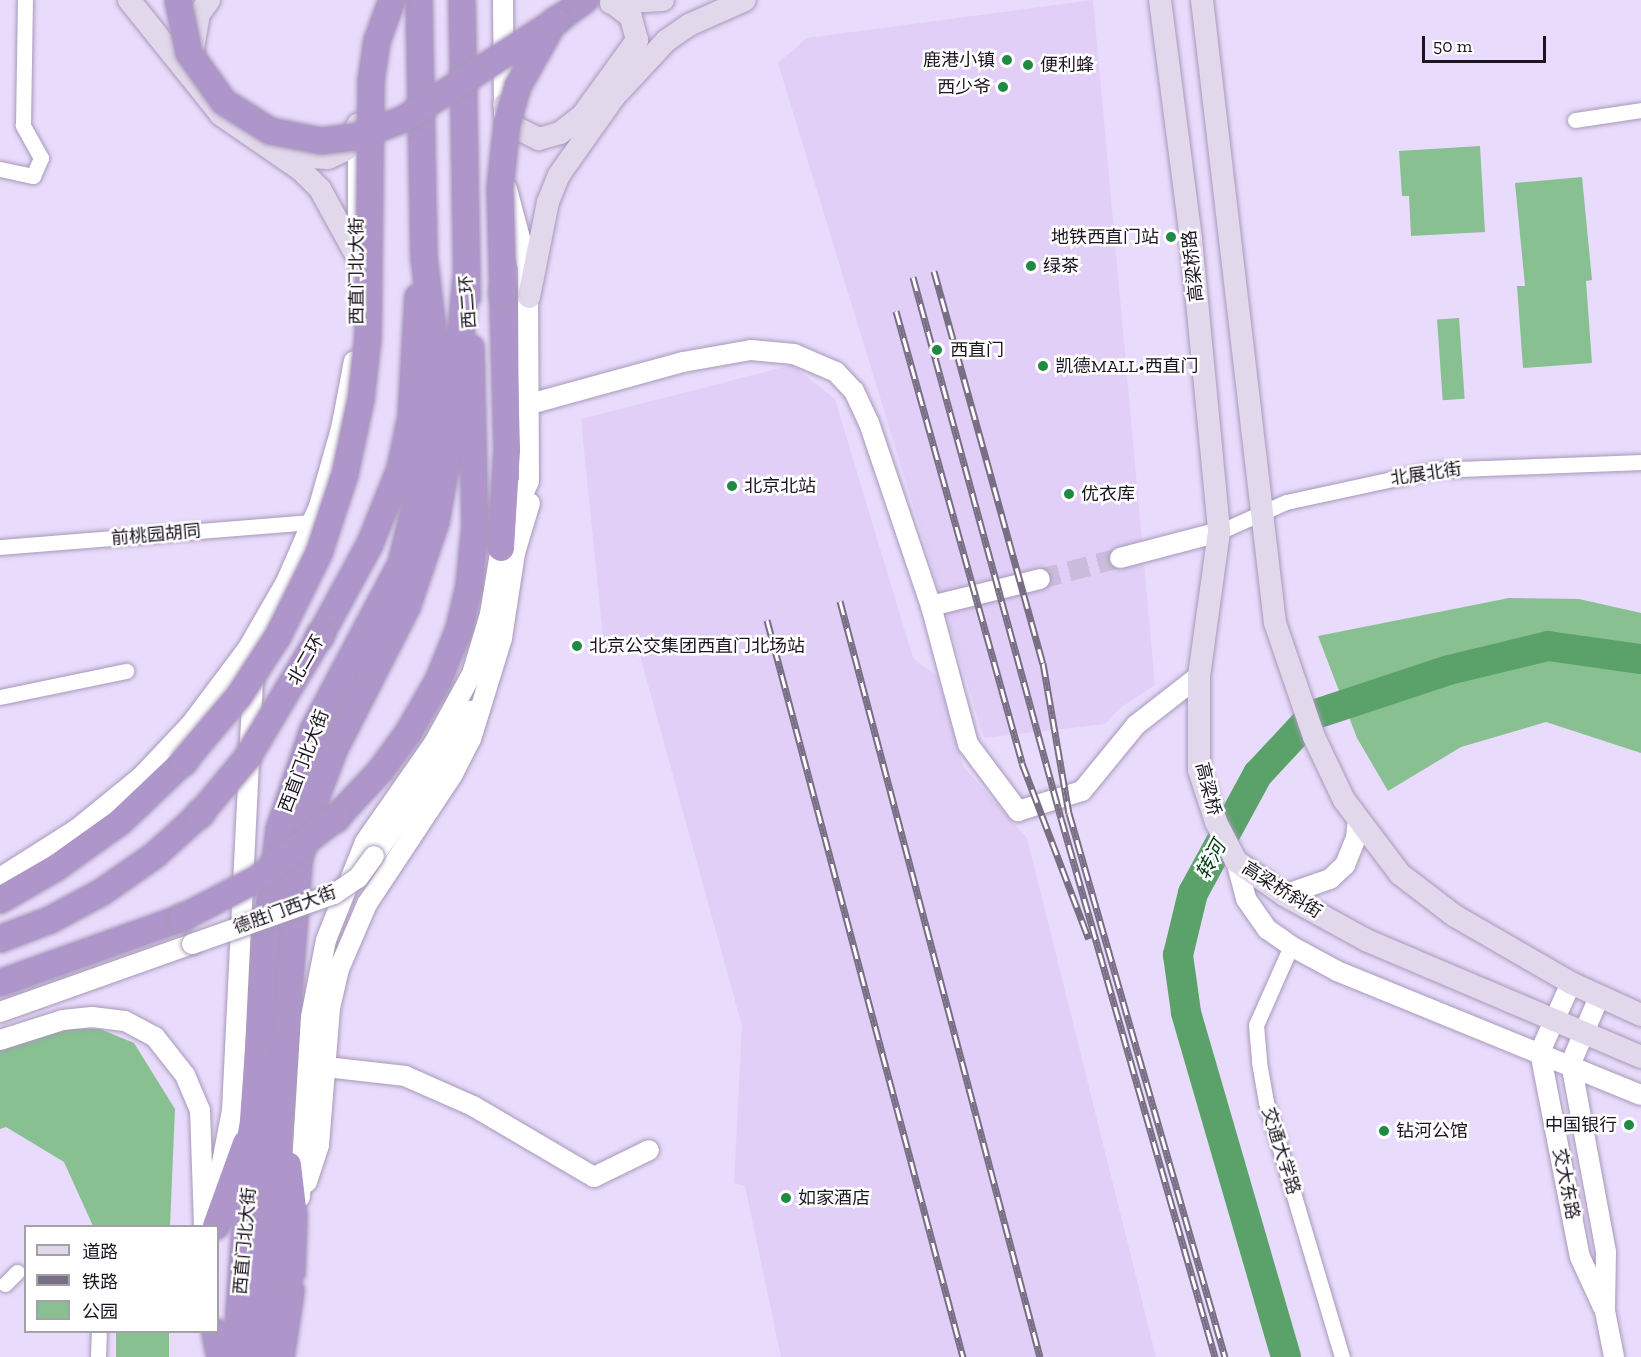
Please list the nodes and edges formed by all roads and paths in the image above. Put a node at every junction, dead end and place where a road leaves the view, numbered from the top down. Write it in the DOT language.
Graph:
graph roads {
  1 [pos="25,0"];
  2 [pos="129,0"];
  3 [pos="178,0"];
  4 [pos="209,0"];
  5 [pos="376,0"];
  6 [pos="392,0"];
  7 [pos="419,0"];
  8 [pos="462,0"];
  9 [pos="503,0"];
  10 [pos="585,0"];
  11 [pos="663,0"];
  12 [pos="745,0"];
  13 [pos="1160,0"];
  14 [pos="1202,0"];
  15 [pos="605,2"];
  16 [pos="556,21"];
  17 [pos="504,105"];
  18 [pos="1641,110"];
  19 [pos="359,119"];
  20 [pos="1575,120"];
  21 [pos="0,169"];
  22 [pos="424,258"];
  23 [pos="360,262"];
  24 [pos="466,279"];
  25 [pos="529,297"];
  26 [pos="530,404"];
  27 [pos="507,448"];
  28 [pos="1641,462"];
  29 [pos="531,470"];
  30 [pos="1261,512"];
  31 [pos="313,522"];
  32 [pos="1219,532"];
  33 [pos="0,547"];
  34 [pos="501,548"];
  35 [pos="1120,558"];
  36 [pos="1040,579"];
  37 [pos="465,603"];
  38 [pos="931,606"];
  39 [pos="254,639"];
  40 [pos="496,661"];
  41 [pos="126,671"];
  42 [pos="1199,676"];
  43 [pos="0,697"];
  44 [pos="1358,819"];
  45 [pos="1236,861"];
  46 [pos="0,878"];
  47 [pos="1284,895"];
  48 [pos="0,900"];
  49 [pos="0,939"];
  50 [pos="1291,946"];
  51 [pos="0,983"];
  52 [pos="1571,983"];
  53 [pos="1599,997"];
  54 [pos="0,1012"];
  55 [pos="1641,1015"];
  56 [pos="1555,1019"];
  57 [pos="1584,1031"];
  58 [pos="0,1040"];
  59 [pos="1540,1052"];
  60 [pos="1641,1057"];
  61 [pos="1570,1063"];
  62 [pos="326,1066"];
  63 [pos="1641,1095"];
  64 [pos="282,1104"];
  65 [pos="255,1114"];
  66 [pos="649,1150"];
  67 [pos="299,1204"];
  68 [pos="204,1225"];
  69 [pos="214,1225"];
  70 [pos="215,1225"];
  71 [pos="16,1272"];
  72 [pos="291,1281"];
  73 [pos="5,1284"];
  74 [pos="1605,1311"];
  75 [pos="99,1333"];
  76 [pos="207,1333"];
  77 [pos="215,1333"];
  78 [pos="98,1357"];
  79 [pos="207,1357"];
  80 [pos="220,1357"];
  81 [pos="236,1357"];
  82 [pos="261,1357"];
  83 [pos="281,1357"];
  84 [pos="290,1357"];
  85 [pos="1342,1357"];
  86 [pos="1614,1357"];
  1 -- 21 [label="street"];
  2 -- 23 [label="main road"];
  3 -- 16 [label="highway, bridge"];
  4 -- 19 [label="main road"];
  5 -- 19 [label="street, 西直门北大街"];
  6 -- 48 [label="highway, bridge"];
  7 -- 22 [label="highway"];
  8 -- 24 [label="highway, 西二环"];
  9 -- 17 [label="street"];
  10 -- 16 [label="highway"];
  11 -- 15 [label="main road"];
  12 -- 25 [label="main road"];
  13 -- 32 [label="main road, 高梁桥路"];
  14 -- 30 [label="main road"];
  15 -- 17 [label="main road"];
  16 -- 27 [label="highway, bridge"];
  17 -- 25 [label="street"];
  18 -- 20 [label="street"];
  19 -- 23 [label="street, 西直门北大街"];
  22 -- 49 [label="highway, 北二环, bridge"];
  22 -- 65 [label="highway, 西直门北大街"];
  23 -- 31 [label="street, 西直门北大街"];
  24 -- 37 [label="highway, 西二环"];
  24 -- 64 [label="highway, 西直门北大街"];
  25 -- 26 [label="street"];
  26 -- 29 [label="street"];
  26 -- 38 [label="street"];
  27 -- 34 [label="highway"];
  27 -- 37 [label="highway"];
  28 -- 30 [label="street, 北展北街"];
  29 -- 34 [label="street"];
  29 -- 40 [label="street"];
  30 -- 32 [label="street, 北展北街"];
  30 -- 44 [label="main road"];
  31 -- 33 [label="street, 前桃园胡同"];
  31 -- 39 [label="street, 西直门北大街"];
  32 -- 35 [label="street"];
  32 -- 42 [label="main road"];
  34 -- 67 [label="street"];
  36 -- 38 [label="street"];
  37 -- 51 [label="highway, bridge"];
  38 -- 42 [label="street"];
  39 -- 46 [label="street, 西直门北大街"];
  39 -- 69 [label="street"];
  40 -- 54 [label="street, 德胜门西大街, bridge"];
  40 -- 62 [label="street"];
  41 -- 43 [label="street"];
  42 -- 45 [label="main road, 高梁桥"];
  44 -- 47 [label="street"];
  44 -- 52 [label="main road"];
  45 -- 47 [label="main road, 高梁桥斜街"];
  45 -- 50 [label="street, 高梁桥斜街"];
  47 -- 56 [label="main road, 高梁桥斜街"];
  50 -- 59 [label="street, 高梁桥斜街"];
  50 -- 85 [label="street, 交通大学路"];
  52 -- 53 [label="main road"];
  52 -- 56 [label="street"];
  53 -- 55 [label="main road"];
  53 -- 57 [label="street"];
  56 -- 57 [label="main road, 高梁桥斜街"];
  56 -- 59 [label="street"];
  57 -- 60 [label="main road, 高梁桥斜街"];
  57 -- 61 [label="street"];
  58 -- 68 [label="street"];
  59 -- 61 [label="street, 高梁桥斜街"];
  59 -- 74 [label="street, 交大东路"];
  61 -- 63 [label="street, 高梁桥斜街"];
  61 -- 74 [label="street, 交大东路"];
  62 -- 66 [label="street"];
  62 -- 67 [label="street"];
  64 -- 72 [label="highway"];
  64 -- 82 [label="highway, 西直门北大街"];
  65 -- 70 [label="highway"];
  65 -- 81 [label="highway, 西直门北大街"];
  67 -- 72 [label="street"];
  71 -- 73 [label="street"];
  72 -- 83 [label="highway"];
  72 -- 84 [label="street"];
  74 -- 86 [label="street, 交大东路"];
  75 -- 78 [label="street"];
  76 -- 79 [label="street"];
  77 -- 80 [label="highway"];
}
